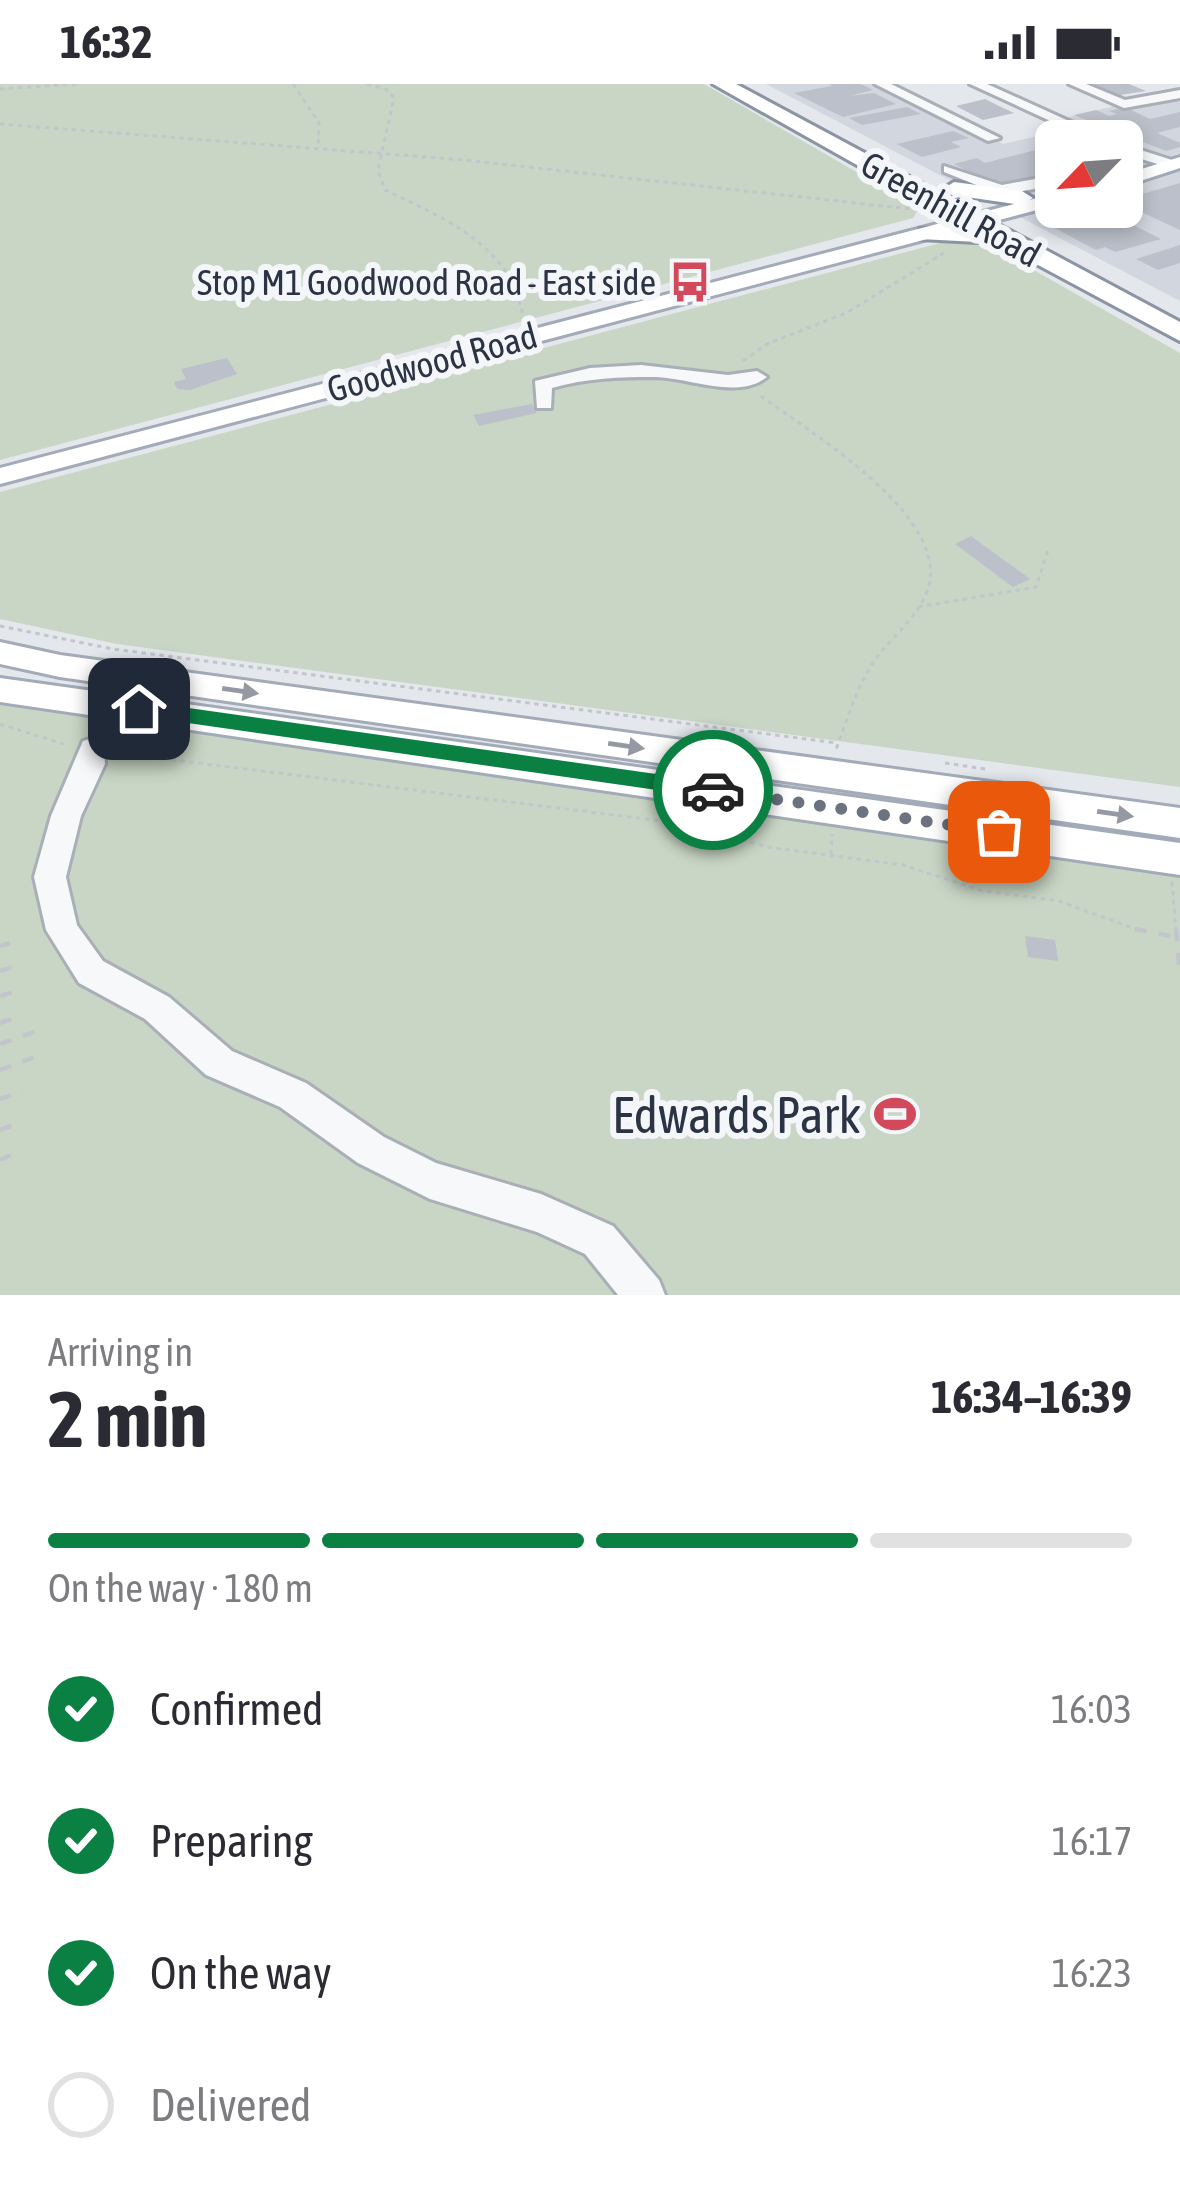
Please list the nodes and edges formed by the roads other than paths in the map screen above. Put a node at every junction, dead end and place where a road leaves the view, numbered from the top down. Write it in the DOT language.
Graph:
graph roads {
  1 [pos="722,84"];
  2 [pos="755,84"];
  3 [pos="881,84"];
  4 [pos="976,84"];
  5 [pos="1076,84"];
  6 [pos="1013,88"];
  7 [pos="1180,94"];
  8 [pos="1069,120"];
  9 [pos="993,138"];
  10 [pos="948,174"];
  11 [pos="1035,186"];
  12 [pos="1035,193"];
  13 [pos="1022,198"];
  14 [pos="916,201"];
  15 [pos="1035,206"];
  16 [pos="981,214"];
  17 [pos="1036,228"];
  18 [pos="902,232"];
  19 [pos="928,234"];
  20 [pos="1035,244"];
  21 [pos="864,248"];
  22 [pos="1180,310"];
  23 [pos="1180,333"];
  24 [pos="757,377"];
  25 [pos="544,404"];
  26 [pos="0,476"];
  27 [pos="0,652"];
  28 [pos="0,690"];
  29 [pos="93,749"];
  30 [pos="1175,847"];
  31 [pos="644,1295"];
  1 -- 14 [label="highway, Greenhill Road"];
  2 -- 10 [label="highway, Greenhill Road"];
  3 -- 9 [label="street"];
  4 -- 6 [label="street"];
  5 -- 7 [label="street"];
  6 -- 8 [label="street"];
  10 -- 11 [label="street"];
  10 -- 13 [label="highway"];
  10 -- 16 [label="highway, Greenhill Road"];
  12 -- 13 [label="main road, Goodwood Road"];
  13 -- 16 [label="main road, Goodwood Road"];
  14 -- 16 [label="highway, Greenhill Road"];
  14 -- 18 [label="main road"];
  15 -- 16 [label="main road, Goodwood Road"];
  16 -- 18 [label="main road, Goodwood Road"];
  16 -- 19 [label="main road, Goodwood Road"];
  16 -- 20 [label="highway, Greenhill Road"];
  17 -- 20 [label="main road"];
  18 -- 21 [label="main road, Goodwood Road"];
  19 -- 20 [label="highway"];
  19 -- 21 [label="main road, Goodwood Road"];
  20 -- 22 [label="highway, Greenhill Road"];
  20 -- 23 [label="highway, Greenhill Road"];
  21 -- 26 [label="main road, Goodwood Road"];
  24 -- 25 [label="street"];
  27 -- 30 [label="main road, one-way"];
  28 -- 30 [label="main road"];
  29 -- 31 [label="street"];
}
